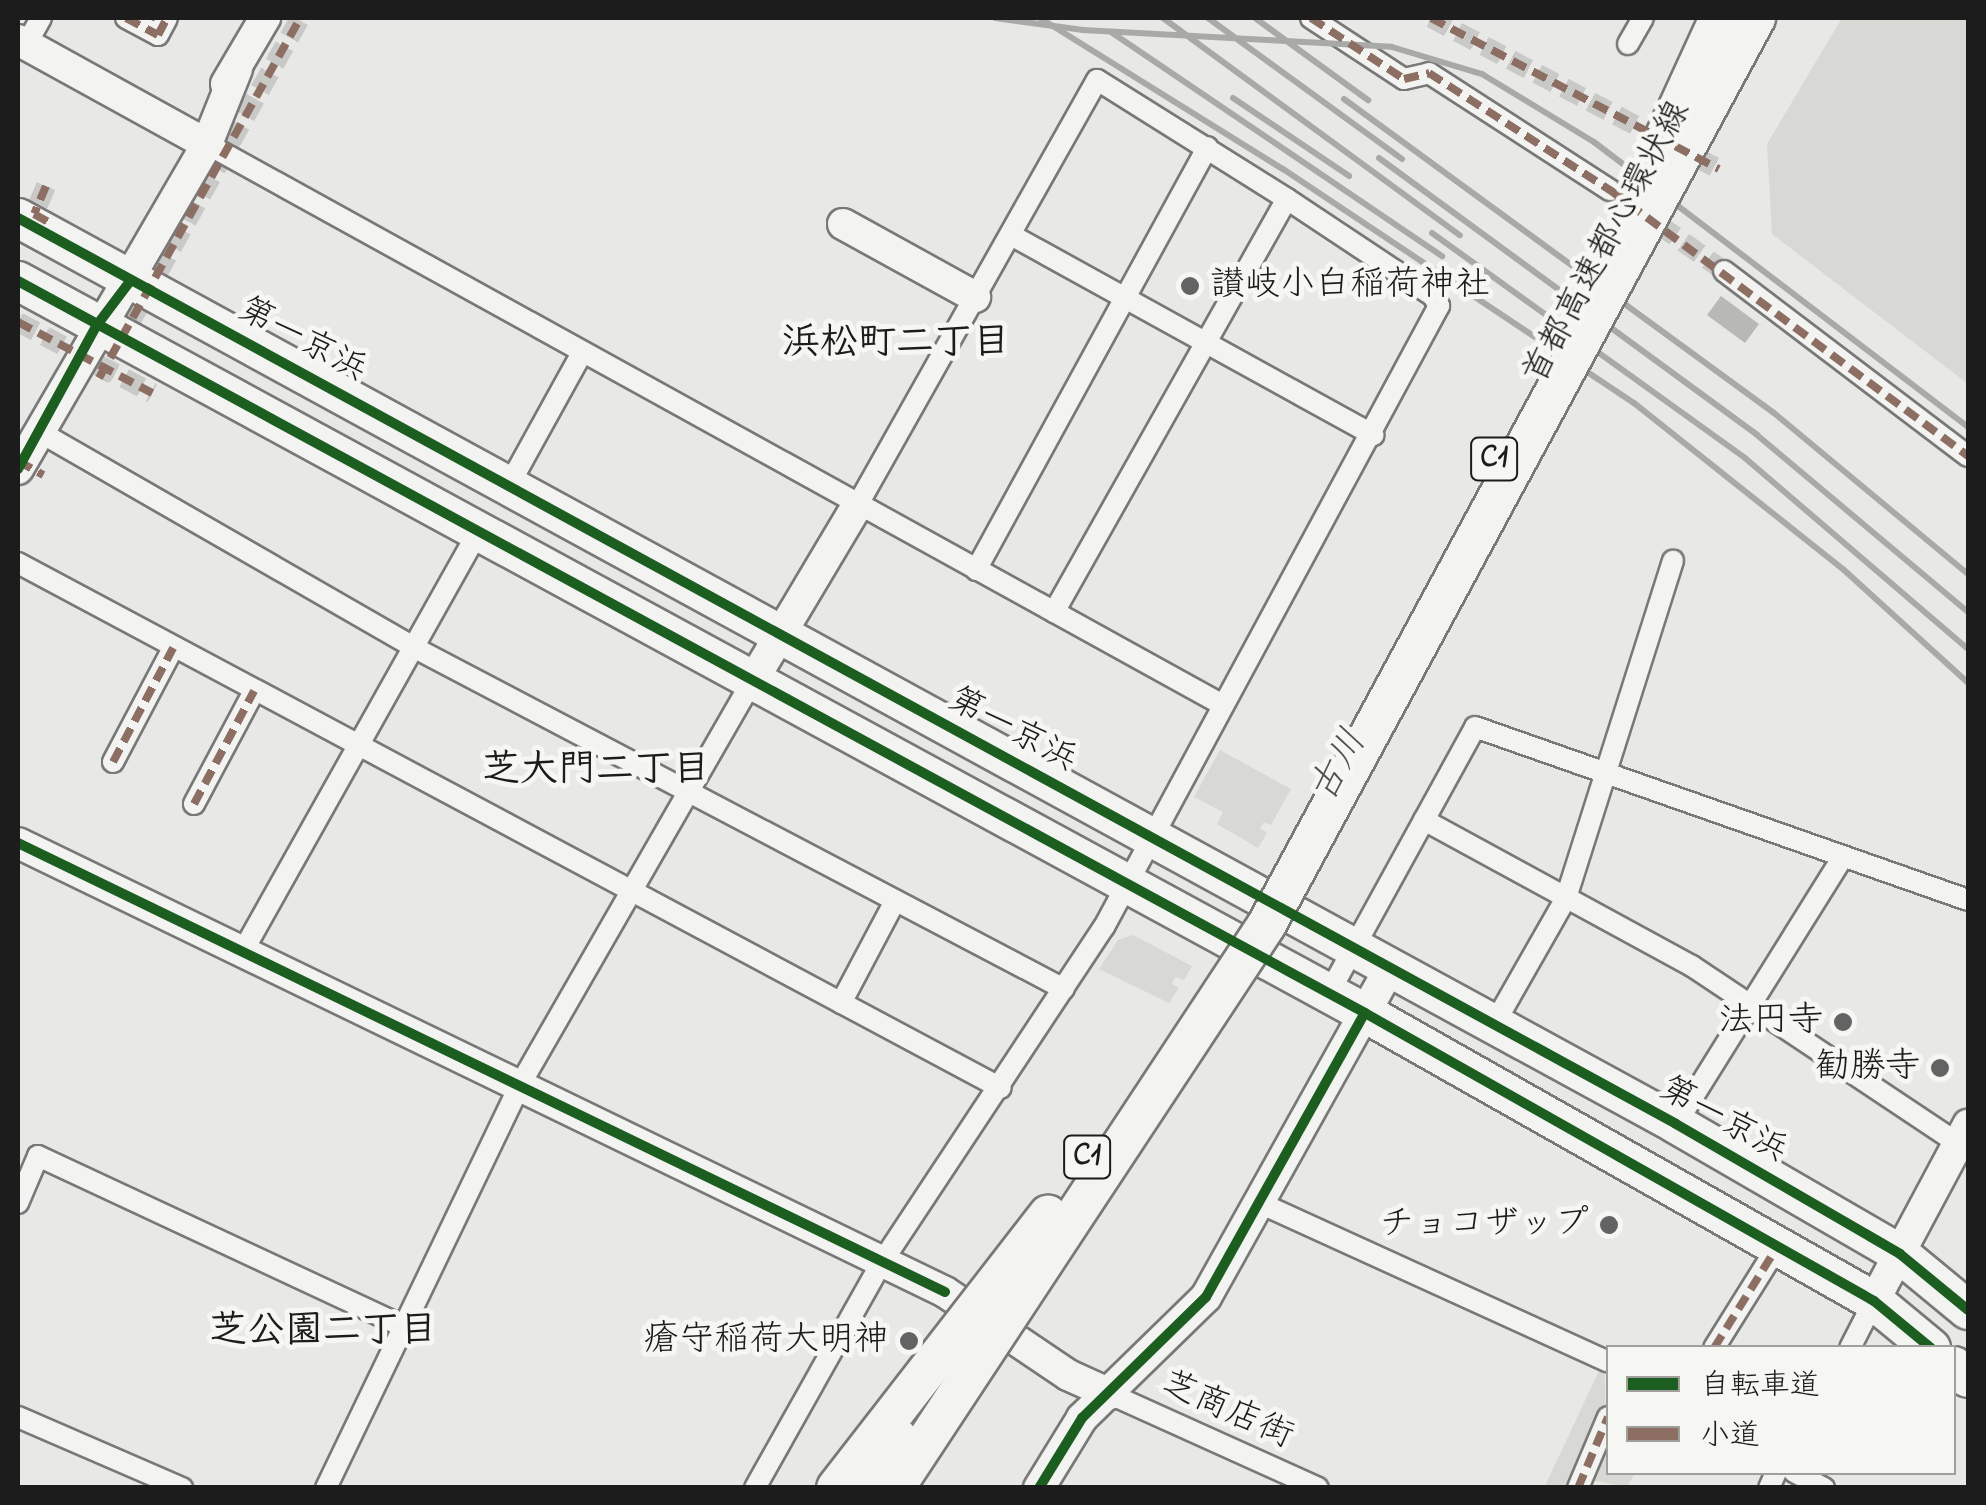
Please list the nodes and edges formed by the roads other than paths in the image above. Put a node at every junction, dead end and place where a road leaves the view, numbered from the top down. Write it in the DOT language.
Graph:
graph roads {
  1 [pos="41,18"];
  2 [pos="126,18"];
  3 [pos="167,18"];
  4 [pos="265,18"];
  5 [pos="1311,18"];
  6 [pos="1643,18"];
  7 [pos="1719,18"];
  8 [pos="1728,18"];
  9 [pos="1756,18"];
  10 [pos="1776,18"];
  11 [pos="22,43"];
  12 [pos="1628,44"];
  13 [pos="1686,96"];
  14 [pos="200,140"];
  15 [pos="1208,147"];
  16 [pos="1678,165"];
  17 [pos="1610,190"];
  18 [pos="1287,198"];
  19 [pos="18,218"];
  20 [pos="842,224"];
  21 [pos="1011,234"];
  22 [pos="1724,271"];
  23 [pos="124,276"];
  24 [pos="18,281"];
  25 [pos="975,297"];
  26 [pos="1124,297"];
  27 [pos="97,325"];
  28 [pos="1206,342"];
  29 [pos="582,353"];
  30 [pos="30,434"];
  31 [pos="1373,435"];
  32 [pos="1968,456"];
  33 [pos="18,469"];
  34 [pos="509,485"];
  35 [pos="857,506"];
  36 [pos="478,534"];
  37 [pos="1673,560"];
  38 [pos="18,563"];
  39 [pos="976,570"];
  40 [pos="1054,612"];
  41 [pos="778,638"];
  42 [pos="413,647"];
  43 [pos="173,648"];
  44 [pos="752,682"];
  45 [pos="254,691"];
  46 [pos="1223,705"];
  47 [pos="357,747"];
  48 [pos="113,762"];
  49 [pos="1609,779"];
  50 [pos="688,792"];
  51 [pos="194,804"];
  52 [pos="1424,820"];
  53 [pos="1152,838"];
  54 [pos="18,842"];
  55 [pos="1843,856"];
  56 [pos="1128,883"];
  57 [pos="634,892"];
  58 [pos="1566,898"];
  59 [pos="1968,900"];
  60 [pos="894,903"];
  61 [pos="1354,947"];
  62 [pos="244,951"];
  63 [pos="1390,968"];
  64 [pos="1064,989"];
  65 [pos="1328,993"];
  66 [pos="841,1003"];
  67 [pos="1750,1005"];
  68 [pos="1365,1013"];
  69 [pos="1493,1026"];
  70 [pos="521,1084"];
  71 [pos="1000,1088"];
  72 [pos="1676,1124"];
  73 [pos="1965,1139"];
  74 [pos="18,1203"];
  75 [pos="1262,1204"];
  76 [pos="1048,1215"];
  77 [pos="1778,1246"];
  78 [pos="1900,1254"];
  79 [pos="882,1262"];
  80 [pos="1874,1301"];
  81 [pos="1968,1310"];
  82 [pos="403,1326"];
  83 [pos="1716,1345"];
  84 [pos="1852,1345"];
  85 [pos="1927,1345"];
  86 [pos="1606,1361"];
  87 [pos="1110,1394"];
  88 [pos="18,1418"];
  89 [pos="1606,1422"];
  90 [pos="1800,1475"];
  91 [pos="182,1488"];
  92 [pos="326,1488"];
  93 [pos="754,1488"];
  94 [pos="836,1488"];
  95 [pos="864,1488"];
  96 [pos="895,1488"];
  97 [pos="1039,1488"];
  98 [pos="1318,1488"];
  99 [pos="1578,1488"];
  100 [pos="1824,1488"];
  1 -- 11 [label="street"];
  2 -- 3 [label="street"];
  4 -- 14 [label="street"];
  5 -- 17 [label="street"];
  6 -- 12 [label="street"];
  7 -- 13 [label="highway, 首都高速都心環状線 / C1, bridge"];
  8 -- 13 [label="highway, bridge"];
  9 -- 16 [label="highway, 首都高速都心環状線 / C1, bridge"];
  10 -- 16 [label="highway, 首都高速都心環状線, bridge"];
  11 -- 14 [label="street"];
  13 -- 76 [label="highway, 首都高速都心環状線 / C1, bridge"];
  14 -- 23 [label="street"];
  14 -- 29 [label="street"];
  15 -- 18 [label="street"];
  15 -- 21 [label="street"];
  15 -- 26 [label="street"];
  16 -- 96 [label="highway, 首都高速都心環状線 / C1, bridge"];
  18 -- 28 [label="street"];
  18 -- 31 [label="street"];
  19 -- 23 [label="highway, 第一京浜"];
  20 -- 25 [label="street"];
  21 -- 25 [label="street"];
  21 -- 26 [label="street"];
  22 -- 32 [label="street"];
  23 -- 27 [label="street"];
  23 -- 34 [label="highway, 第一京浜"];
  24 -- 27 [label="highway"];
  25 -- 35 [label="street"];
  26 -- 28 [label="street"];
  26 -- 39 [label="street"];
  27 -- 30 [label="street"];
  27 -- 36 [label="highway"];
  28 -- 31 [label="street"];
  28 -- 40 [label="street"];
  29 -- 34 [label="street"];
  29 -- 35 [label="street"];
  30 -- 33 [label="street"];
  30 -- 42 [label="street"];
  31 -- 46 [label="street"];
  34 -- 41 [label="highway, 第一京浜"];
  35 -- 39 [label="street"];
  35 -- 41 [label="street"];
  36 -- 42 [label="street"];
  36 -- 44 [label="highway"];
  37 -- 49 [label="street"];
  38 -- 43 [label="street"];
  39 -- 40 [label="street"];
  40 -- 46 [label="street"];
  41 -- 44 [label="street"];
  41 -- 53 [label="highway, 第一京浜"];
  42 -- 47 [label="street"];
  42 -- 50 [label="street"];
  43 -- 45 [label="street"];
  43 -- 48 [label="street"];
  44 -- 50 [label="street"];
  44 -- 56 [label="highway"];
  45 -- 47 [label="street"];
  45 -- 51 [label="street"];
  46 -- 53 [label="street"];
  47 -- 57 [label="street"];
  47 -- 62 [label="street"];
  49 -- 52 [label="street"];
  49 -- 55 [label="street"];
  49 -- 58 [label="street"];
  50 -- 57 [label="street"];
  50 -- 60 [label="street"];
  52 -- 58 [label="street"];
  52 -- 61 [label="street"];
  53 -- 56 [label="street"];
  53 -- 61 [label="highway, 第一京浜"];
  54 -- 62 [label="street"];
  55 -- 59 [label="street"];
  55 -- 67 [label="street"];
  56 -- 64 [label="street"];
  56 -- 65 [label="highway"];
  57 -- 66 [label="street"];
  57 -- 70 [label="street"];
  58 -- 67 [label="street"];
  58 -- 69 [label="street"];
  60 -- 64 [label="street"];
  60 -- 66 [label="street"];
  61 -- 63 [label="highway, 第一京浜"];
  61 -- 65 [label="street"];
  62 -- 70 [label="street"];
  63 -- 68 [label="street"];
  63 -- 69 [label="highway, 第一京浜"];
  64 -- 71 [label="street"];
  65 -- 68 [label="highway"];
  66 -- 71 [label="street"];
  67 -- 72 [label="street"];
  67 -- 73 [label="street"];
  68 -- 75 [label="street"];
  68 -- 77 [label="highway"];
  69 -- 72 [label="highway, 第一京浜"];
  70 -- 79 [label="street"];
  70 -- 82 [label="street"];
  71 -- 79 [label="street"];
  72 -- 78 [label="highway, 第一京浜"];
  73 -- 78 [label="street"];
  74 -- 82 [label="street"];
  75 -- 86 [label="street"];
  75 -- 87 [label="street"];
  76 -- 94 [label="highway, C1, bridge"];
  76 -- 95 [label="highway, 首都高速都心環状線 / C1, bridge"];
  77 -- 80 [label="highway"];
  77 -- 83 [label="street"];
  78 -- 80 [label="street"];
  78 -- 81 [label="highway, 第一京浜"];
  79 -- 87 [label="street, bridge"];
  79 -- 93 [label="street"];
  80 -- 84 [label="street"];
  80 -- 85 [label="highway"];
  82 -- 92 [label="street"];
  87 -- 97 [label="street"];
  87 -- 98 [label="street, 芝商店街"];
  88 -- 91 [label="street"];
  89 -- 99 [label="street"];
  90 -- 100 [label="street"];
}
